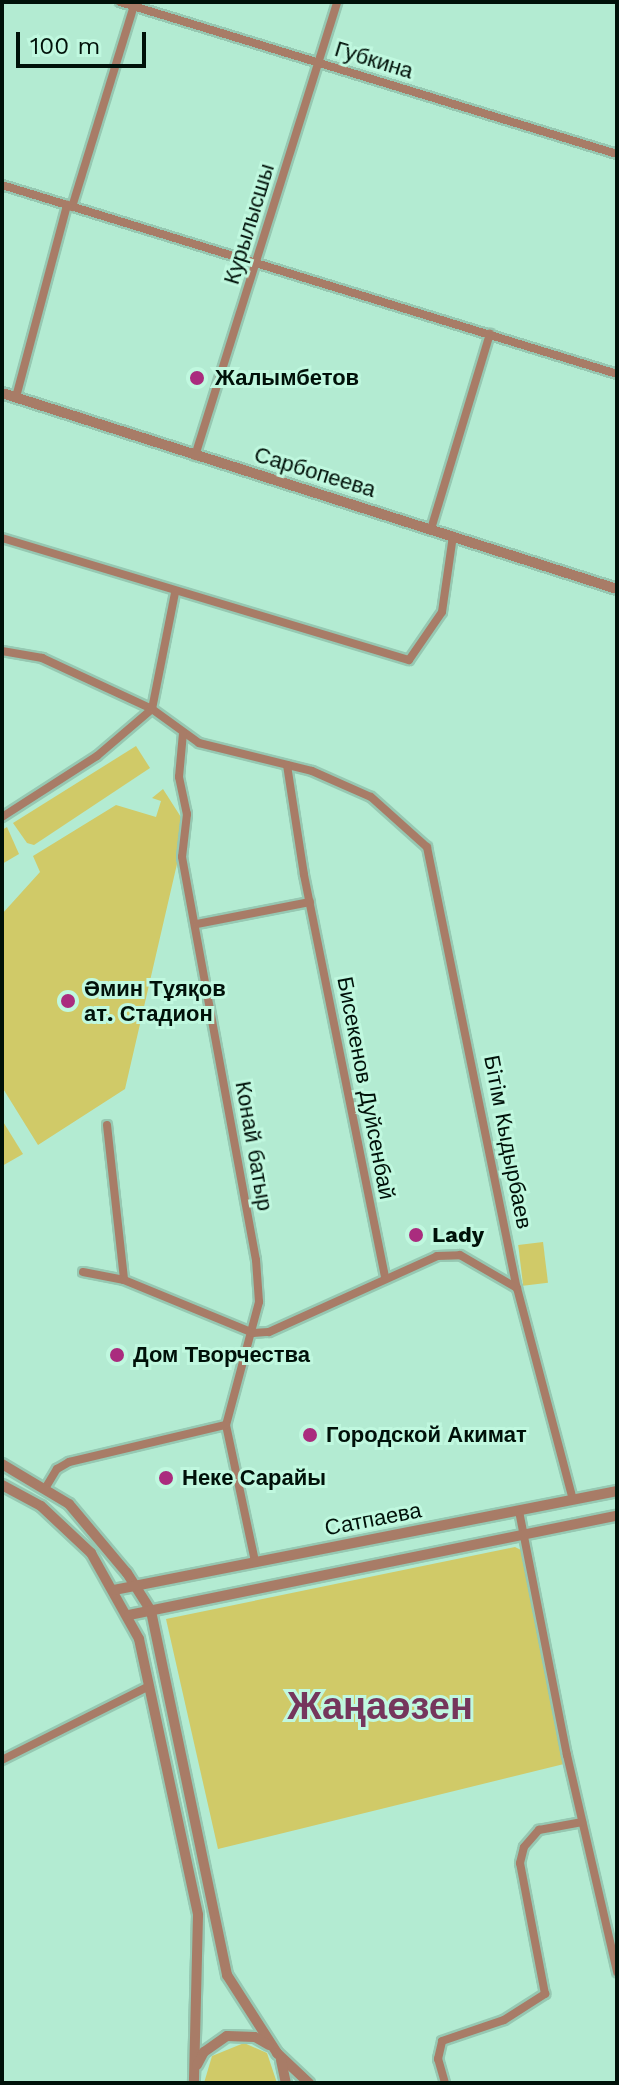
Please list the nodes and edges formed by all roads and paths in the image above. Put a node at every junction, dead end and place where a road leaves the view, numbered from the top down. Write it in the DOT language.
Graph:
graph roads {
  1 [pos="120,2"];
  2 [pos="337,2"];
  3 [pos="134,6"];
  4 [pos="318,62"];
  5 [pos="617,154"];
  6 [pos="2,185"];
  7 [pos="70,206"];
  8 [pos="255,263"];
  9 [pos="490,334"];
  10 [pos="617,374"];
  11 [pos="2,393"];
  12 [pos="16,397"];
  13 [pos="195,456"];
  14 [pos="431,529"];
  15 [pos="453,536"];
  16 [pos="2,538"];
  17 [pos="617,589"];
  18 [pos="175,593"];
  19 [pos="2,651"];
  20 [pos="152,709"];
  21 [pos="183,733"];
  22 [pos="287,765"];
  23 [pos="3,816"];
  24 [pos="310,902"];
  25 [pos="197,924"];
  26 [pos="107,1125"];
  27 [pos="83,1272"];
  28 [pos="385,1276"];
  29 [pos="124,1280"];
  30 [pos="517,1288"];
  31 [pos="253,1333"];
  32 [pos="226,1425"];
  33 [pos="2,1464"];
  34 [pos="2,1485"];
  35 [pos="46,1487"];
  36 [pos="617,1491"];
  37 [pos="573,1500"];
  38 [pos="519,1511"];
  39 [pos="617,1516"];
  40 [pos="524,1536"];
  41 [pos="255,1562"];
  42 [pos="136,1585"];
  43 [pos="114,1590"];
  44 [pos="151,1611"];
  45 [pos="129,1615"];
  46 [pos="149,1686"];
  47 [pos="2,1760"];
  48 [pos="582,1822"];
  49 [pos="617,1972"];
  50 [pos="277,2053"];
  51 [pos="194,2081"];
  52 [pos="286,2083"];
  53 [pos="309,2083"];
  54 [pos="445,2083"];
  1 -- 3 [label="street, Губкина"];
  2 -- 4 [label="street, Курылысшы"];
  3 -- 4 [label="street, Губкина"];
  3 -- 7 [label="street"];
  4 -- 5 [label="street, Губкина"];
  4 -- 8 [label="street, Курылысшы"];
  6 -- 7 [label="street"];
  7 -- 8 [label="street"];
  7 -- 12 [label="street"];
  8 -- 9 [label="street"];
  8 -- 13 [label="street, Курылысшы"];
  9 -- 10 [label="street"];
  9 -- 14 [label="street"];
  11 -- 12 [label="street, Сарбопеева"];
  12 -- 13 [label="street, Сарбопеева"];
  13 -- 14 [label="street, Сарбопеева"];
  14 -- 15 [label="street, Сарбопеева"];
  15 -- 17 [label="street, Сарбопеева"];
  15 -- 18 [label="street"];
  16 -- 18 [label="street"];
  18 -- 20 [label="street"];
  19 -- 20 [label="street, Бiтiм Кыдырбаев"];
  20 -- 21 [label="street, Бiтiм Кыдырбаев"];
  20 -- 23 [label="street"];
  21 -- 22 [label="street, Бiтiм Кыдырбаев"];
  21 -- 25 [label="street, Конай батыр"];
  22 -- 24 [label="street, Бисекенов Дуйсенбай"];
  22 -- 30 [label="street, Бiтiм Кыдырбаев"];
  24 -- 25 [label="street"];
  24 -- 28 [label="street, Бисекенов Дуйсенбай"];
  25 -- 31 [label="street, Конай батыр"];
  26 -- 29 [label="street"];
  27 -- 29 [label="street"];
  28 -- 30 [label="street"];
  28 -- 31 [label="street"];
  29 -- 31 [label="street"];
  30 -- 37 [label="street, Бiтiм Кыдырбаев"];
  31 -- 32 [label="street, Конай батыр"];
  32 -- 35 [label="street"];
  32 -- 41 [label="street, Конай батыр"];
  33 -- 35 [label="street"];
  34 -- 43 [label="street"];
  35 -- 42 [label="street"];
  36 -- 37 [label="street, Сатпаева"];
  37 -- 38 [label="street, Сатпаева"];
  38 -- 40 [label="street"];
  38 -- 41 [label="street, Сатпаева"];
  39 -- 40 [label="street"];
  40 -- 44 [label="street"];
  40 -- 48 [label="street"];
  41 -- 42 [label="street, Сатпаева"];
  42 -- 43 [label="street, Сатпаева"];
  42 -- 44 [label="street"];
  43 -- 45 [label="street"];
  44 -- 45 [label="street"];
  44 -- 50 [label="street"];
  45 -- 46 [label="street"];
  46 -- 47 [label="street"];
  46 -- 51 [label="street"];
  48 -- 49 [label="street"];
  48 -- 54 [label="street"];
  50 -- 51 [label="street"];
  50 -- 52 [label="street"];
  50 -- 53 [label="street"];
}
